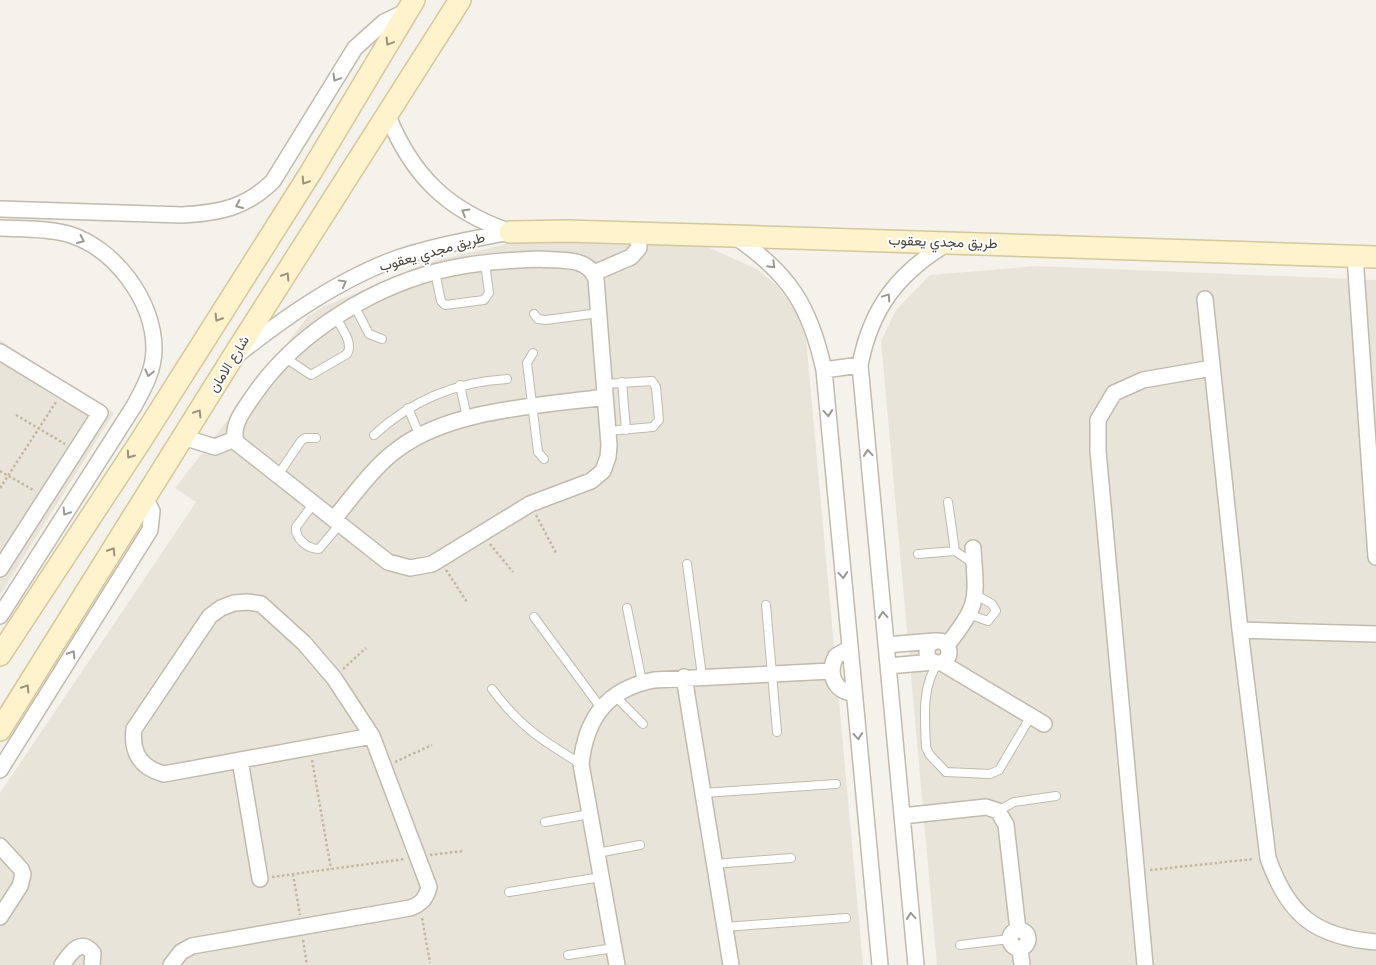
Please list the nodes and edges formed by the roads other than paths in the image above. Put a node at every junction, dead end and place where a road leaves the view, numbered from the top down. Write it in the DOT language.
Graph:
graph roads {
  1 [pos="440,0"];
  2 [pos="460,0"];
  3 [pos="412,3"];
  4 [pos="446,23"];
  5 [pos="388,116"];
  6 [pos="0,209"];
  7 [pos="0,228"];
  8 [pos="510,232"];
  9 [pos="638,233"];
  10 [pos="733,236"];
  11 [pos="948,243"];
  12 [pos="1366,256"];
  13 [pos="485,263"];
  14 [pos="435,272"];
  15 [pos="594,273"];
  16 [pos="1205,299"];
  17 [pos="355,307"];
  18 [pos="599,313"];
  19 [pos="534,314"];
  20 [pos="336,317"];
  21 [pos="382,339"];
  22 [pos="0,352"];
  23 [pos="533,353"];
  24 [pos="284,357"];
  25 [pos="231,360"];
  26 [pos="860,366"];
  27 [pos="1212,368"];
  28 [pos="824,370"];
  29 [pos="506,379"];
  30 [pos="622,382"];
  31 [pos="460,385"];
  32 [pos="1370,389"];
  33 [pos="604,390"];
  34 [pos="533,407"];
  35 [pos="408,408"];
  36 [pos="467,418"];
  37 [pos="626,430"];
  38 [pos="608,432"];
  39 [pos="374,434"];
  40 [pos="419,434"];
  41 [pos="183,437"];
  42 [pos="316,438"];
  43 [pos="235,439"];
  44 [pos="544,459"];
  45 [pos="278,475"];
  46 [pos="145,498"];
  47 [pos="948,502"];
  48 [pos="314,504"];
  49 [pos="1374,511"];
  50 [pos="337,522"];
  51 [pos="973,548"];
  52 [pos="955,551"];
  53 [pos="918,554"];
  54 [pos="1376,557"];
  55 [pos="687,564"];
  56 [pos="974,565"];
  57 [pos="0,569"];
  58 [pos="976,595"];
  59 [pos="766,605"];
  60 [pos="627,608"];
  61 [pos="970,615"];
  62 [pos="0,616"];
  63 [pos="534,617"];
  64 [pos="1240,630"];
  65 [pos="1376,634"];
  66 [pos="941,643"];
  67 [pos="886,645"];
  68 [pos="850,648"];
  69 [pos="0,655"];
  70 [pos="938,663"];
  71 [pos="888,666"];
  72 [pos="831,671"];
  73 [pos="772,673"];
  74 [pos="702,676"];
  75 [pos="684,677"];
  76 [pos="642,682"];
  77 [pos="492,689"];
  78 [pos="854,693"];
  79 [pos="614,695"];
  80 [pos="601,708"];
  81 [pos="1031,716"];
  82 [pos="643,724"];
  83 [pos="1044,724"];
  84 [pos="0,730"];
  85 [pos="777,732"];
  86 [pos="372,736"];
  87 [pos="0,738"];
  88 [pos="13,749"];
  89 [pos="240,760"];
  90 [pos="581,764"];
  91 [pos="0,770"];
  92 [pos="836,784"];
  93 [pos="703,793"];
  94 [pos="1056,796"];
  95 [pos="998,811"];
  96 [pos="590,814"];
  97 [pos="902,816"];
  98 [pos="545,822"];
  99 [pos="640,845"];
  100 [pos="0,846"];
  101 [pos="597,853"];
  102 [pos="791,858"];
  103 [pos="6,859"];
  104 [pos="714,864"];
  105 [pos="601,877"];
  106 [pos="260,879"];
  107 [pos="509,892"];
  108 [pos="0,917"];
  109 [pos="846,918"];
  110 [pos="724,927"];
  111 [pos="1016,939"];
  112 [pos="1376,942"];
  113 [pos="960,945"];
  114 [pos="614,948"];
  115 [pos="568,955"];
  116 [pos="62,965"];
  117 [pos="92,965"];
  118 [pos="171,965"];
  119 [pos="617,965"];
  120 [pos="731,965"];
  121 [pos="880,965"];
  122 [pos="916,965"];
  123 [pos="1022,965"];
  124 [pos="1145,965"];
  1 -- 4 [label="street"];
  2 -- 4 [label="street, شارع الامان"];
  3 -- 6 [label="street, one-way"];
  3 -- 69 [label="street, one-way"];
  4 -- 5 [label="street, شارع الامان"];
  8 -- 5 [label="street, طريق مجدي يعقوب, one-way"];
  25 -- 5 [label="street, شارع الامان, one-way"];
  7 -- 62 [label="street, one-way"];
  8 -- 9 [label="street, طريق مجدي يعقوب"];
  25 -- 8 [label="street, طريق مجدي يعقوب, one-way"];
  9 -- 10 [label="street, طريق مجدي يعقوب"];
  9 -- 15 [label="street"];
  10 -- 11 [label="street, طريق مجدي يعقوب"];
  10 -- 28 [label="street, one-way"];
  11 -- 12 [label="street, طريق مجدي يعقوب"];
  26 -- 11 [label="street, one-way"];
  12 -- 32 [label="street"];
  13 -- 14 [label="street"];
  13 -- 14 [label="lane"];
  13 -- 15 [label="street"];
  14 -- 17 [label="street"];
  15 -- 18 [label="street"];
  16 -- 27 [label="street"];
  17 -- 20 [label="street"];
  17 -- 21 [label="lane"];
  18 -- 19 [label="lane"];
  18 -- 33 [label="street"];
  20 -- 24 [label="street"];
  20 -- 24 [label="lane"];
  22 -- 57 [label="street"];
  23 -- 34 [label="lane"];
  24 -- 43 [label="street"];
  41 -- 25 [label="street, شارع الامان, one-way"];
  26 -- 28 [label="street"];
  67 -- 26 [label="street, one-way"];
  27 -- 64 [label="street"];
  27 -- 124 [label="street"];
  28 -- 68 [label="street, one-way"];
  29 -- 31 [label="lane"];
  30 -- 33 [label="lane"];
  30 -- 37 [label="lane"];
  30 -- 37 [label="lane"];
  31 -- 35 [label="lane"];
  31 -- 36 [label="lane"];
  32 -- 49 [label="street"];
  33 -- 34 [label="street"];
  33 -- 38 [label="street"];
  34 -- 36 [label="street"];
  34 -- 44 [label="lane"];
  35 -- 39 [label="lane"];
  35 -- 40 [label="lane"];
  36 -- 40 [label="street"];
  37 -- 38 [label="lane"];
  38 -- 50 [label="street"];
  40 -- 50 [label="street"];
  41 -- 43 [label="street"];
  41 -- 46 [label="street, شارع الامان"];
  42 -- 45 [label="lane"];
  43 -- 45 [label="street"];
  45 -- 48 [label="street"];
  84 -- 46 [label="street, شارع الامان, one-way"];
  88 -- 46 [label="street, one-way"];
  47 -- 52 [label="lane"];
  48 -- 50 [label="street"];
  48 -- 50 [label="lane"];
  49 -- 54 [label="street"];
  51 -- 56 [label="street"];
  52 -- 53 [label="lane"];
  52 -- 56 [label="lane"];
  55 -- 74 [label="lane"];
  56 -- 58 [label="street"];
  58 -- 61 [label="street"];
  58 -- 61 [label="lane"];
  59 -- 73 [label="lane"];
  60 -- 76 [label="lane"];
  61 -- 66 [label="street"];
  63 -- 80 [label="lane"];
  64 -- 65 [label="street"];
  64 -- 112 [label="street"];
  66 -- 67 [label="street"];
  66 -- 70 [label="street"];
  67 -- 71 [label="street"];
  68 -- 72 [label="street"];
  68 -- 78 [label="street"];
  70 -- 71 [label="street"];
  70 -- 81 [label="street"];
  70 -- 81 [label="lane"];
  71 -- 97 [label="street"];
  72 -- 73 [label="street"];
  72 -- 78 [label="street"];
  73 -- 74 [label="street"];
  73 -- 85 [label="lane"];
  74 -- 75 [label="street"];
  75 -- 76 [label="street"];
  75 -- 93 [label="street"];
  76 -- 79 [label="street"];
  77 -- 90 [label="lane"];
  78 -- 121 [label="street, one-way"];
  79 -- 80 [label="street"];
  79 -- 82 [label="lane"];
  80 -- 90 [label="street"];
  81 -- 83 [label="street"];
  86 -- 89 [label="street"];
  86 -- 89 [label="street"];
  86 -- 118 [label="street"];
  87 -- 88 [label="street"];
  88 -- 91 [label="street"];
  89 -- 106 [label="street"];
  90 -- 96 [label="street"];
  92 -- 93 [label="lane"];
  93 -- 104 [label="street"];
  94 -- 95 [label="lane"];
  95 -- 97 [label="street"];
  95 -- 111 [label="street"];
  96 -- 98 [label="lane"];
  96 -- 101 [label="street"];
  122 -- 97 [label="street, one-way"];
  99 -- 101 [label="lane"];
  100 -- 103 [label="street"];
  101 -- 105 [label="street"];
  102 -- 104 [label="lane"];
  103 -- 108 [label="street"];
  104 -- 110 [label="street"];
  105 -- 107 [label="lane"];
  105 -- 114 [label="street"];
  109 -- 110 [label="lane"];
  110 -- 120 [label="street"];
  111 -- 113 [label="lane"];
  111 -- 123 [label="street"];
  114 -- 115 [label="lane"];
  114 -- 119 [label="street"];
  116 -- 117 [label="street"];
}
